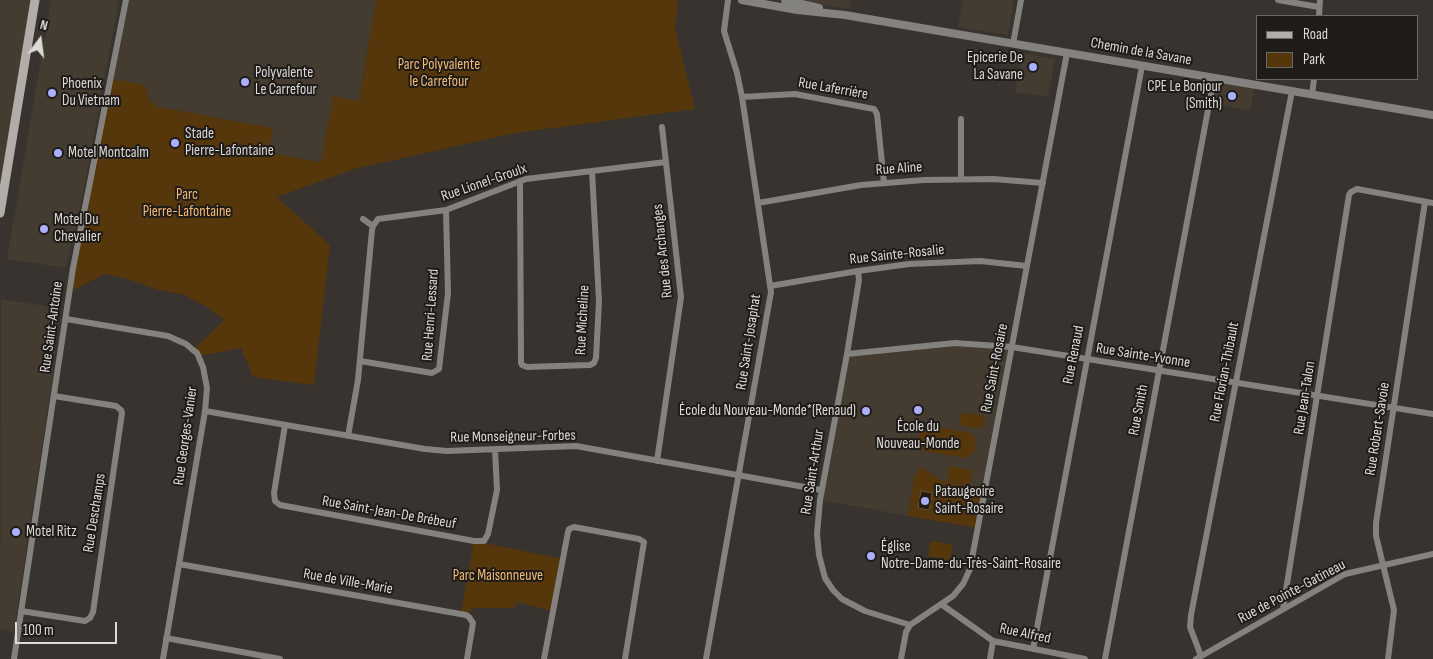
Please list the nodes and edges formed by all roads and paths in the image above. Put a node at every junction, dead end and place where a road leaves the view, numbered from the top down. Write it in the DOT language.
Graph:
graph roads {
  1 [pos="35,0"];
  2 [pos="126,0"];
  3 [pos="728,0"];
  4 [pos="742,0"];
  5 [pos="785,0"];
  6 [pos="1021,0"];
  7 [pos="1278,0"];
  8 [pos="1320,3"];
  9 [pos="845,15"];
  10 [pos="1013,44"];
  11 [pos="1067,53"];
  12 [pos="1142,66"];
  13 [pos="1214,78"];
  14 [pos="1314,80"];
  15 [pos="1292,91"];
  16 [pos="1312,94"];
  17 [pos="742,97"];
  18 [pos="1433,115"];
  19 [pos="961,120"];
  20 [pos="662,127"];
  21 [pos="666,162"];
  22 [pos="592,172"];
  23 [pos="961,179"];
  24 [pos="520,181"];
  25 [pos="884,183"];
  26 [pos="1043,183"];
  27 [pos="1425,202"];
  28 [pos="758,203"];
  29 [pos="1433,203"];
  30 [pos="446,210"];
  31 [pos="0,213"];
  32 [pos="363,219"];
  33 [pos="373,226"];
  34 [pos="1027,266"];
  35 [pos="858,271"];
  36 [pos="770,286"];
  37 [pos="66,319"];
  38 [pos="1012,347"];
  39 [pos="847,354"];
  40 [pos="1086,359"];
  41 [pos="360,361"];
  42 [pos="1159,371"];
  43 [pos="1235,384"];
  44 [pos="54,396"];
  45 [pos="1318,397"];
  46 [pos="1394,409"];
  47 [pos="205,411"];
  48 [pos="1433,414"];
  49 [pos="285,425"];
  50 [pos="348,436"];
  51 [pos="496,449"];
  52 [pos="657,461"];
  53 [pos="739,476"];
  54 [pos="821,490"];
  55 [pos="1433,554"];
  56 [pos="179,564"];
  57 [pos="1384,564"];
  58 [pos="941,604"];
  59 [pos="1283,609"];
  60 [pos="21,611"];
  61 [pos="910,624"];
  62 [pos="166,638"];
  63 [pos="993,641"];
  64 [pos="1033,649"];
  65 [pos="1199,658"];
  66 [pos="14,659"];
  67 [pos="163,659"];
  68 [pos="280,659"];
  69 [pos="467,659"];
  70 [pos="544,659"];
  71 [pos="625,659"];
  72 [pos="706,659"];
  73 [pos="900,659"];
  74 [pos="990,659"];
  75 [pos="1085,659"];
  76 [pos="1106,659"];
  77 [pos="1388,659"];
  1 -- 31 [label="main road"];
  2 -- 37 [label="street, Rue Saint-Antoine"];
  3 -- 17 [label="street, Rue Saint-Josaphat"];
  4 -- 9 [label="street, Chemin de la Savane"];
  5 -- 9 [label="street, Chemin de la Savane"];
  6 -- 10 [label="street"];
  7 -- 8 [label="street"];
  9 -- 10 [label="street, Chemin de la Savane"];
  10 -- 11 [label="street, Chemin de la Savane"];
  11 -- 12 [label="street, Chemin de la Savane"];
  11 -- 26 [label="street, Rue Saint-Rosaire"];
  12 -- 13 [label="street, Chemin de la Savane"];
  12 -- 40 [label="street, Rue Renaud"];
  13 -- 15 [label="street, Chemin de la Savane"];
  13 -- 42 [label="street, Rue Smith"];
  14 -- 16 [label="street"];
  15 -- 16 [label="street, Chemin de la Savane"];
  15 -- 43 [label="street, Rue Florian-Thibault"];
  16 -- 18 [label="street, Chemin de la Savane"];
  17 -- 25 [label="street, Rue Laferrière"];
  17 -- 28 [label="street, Rue Saint-Josaphat"];
  19 -- 23 [label="street"];
  20 -- 21 [label="street, Rue des Archanges"];
  21 -- 22 [label="street, Rue Lionel-Groulx"];
  21 -- 52 [label="street, Rue des Archanges"];
  22 -- 24 [label="street, Rue Lionel-Groulx"];
  22 -- 24 [label="street, Rue Micheline"];
  23 -- 25 [label="street, Rue Aline"];
  23 -- 26 [label="street, Rue Aline"];
  24 -- 30 [label="street, Rue Lionel-Groulx"];
  25 -- 28 [label="street, Rue Aline"];
  26 -- 34 [label="street, Rue Saint-Rosaire"];
  27 -- 29 [label="street"];
  27 -- 45 [label="street, Rue Jean-Talon"];
  27 -- 46 [label="street, Rue Robert-Savoie"];
  28 -- 36 [label="street, Rue Saint-Josaphat"];
  30 -- 33 [label="street, Rue Lionel-Groulx"];
  30 -- 41 [label="street, Rue Henri-Lessard"];
  32 -- 33 [label="street"];
  33 -- 41 [label="street"];
  34 -- 35 [label="street, Rue Sainte-Rosalie"];
  34 -- 38 [label="street, Rue Saint-Rosaire"];
  35 -- 36 [label="street, Rue Sainte-Rosalie"];
  35 -- 39 [label="street, Rue Saint-Arthur"];
  36 -- 53 [label="street, Rue Saint-Josaphat"];
  37 -- 44 [label="street, Rue Saint-Antoine"];
  37 -- 47 [label="street, Rue Georges-Vanier"];
  38 -- 39 [label="street, Rue Sainte-Yvonne"];
  38 -- 40 [label="street, Rue Sainte-Yvonne"];
  38 -- 58 [label="street, Rue Saint-Rosaire"];
  39 -- 54 [label="street, Rue Saint-Arthur"];
  40 -- 42 [label="street, Rue Sainte-Yvonne"];
  40 -- 64 [label="street, Rue Renaud"];
  41 -- 50 [label="street"];
  42 -- 43 [label="street, Rue Sainte-Yvonne"];
  42 -- 76 [label="street, Rue Smith"];
  43 -- 45 [label="street, Rue Sainte-Yvonne"];
  43 -- 65 [label="street, Rue Florian-Thibault"];
  44 -- 60 [label="street, Rue Saint-Antoine"];
  44 -- 60 [label="street, Rue Deschamps"];
  45 -- 46 [label="street, Rue Sainte-Yvonne"];
  45 -- 59 [label="street, Rue Jean-Talon"];
  46 -- 48 [label="street, Rue Sainte-Yvonne"];
  46 -- 57 [label="street, Rue Robert-Savoie"];
  47 -- 49 [label="street, Rue Monseigneur-Forbes"];
  47 -- 56 [label="street, Rue Georges-Vanier"];
  49 -- 50 [label="street, Rue Monseigneur-Forbes"];
  49 -- 51 [label="street, Rue Saint-Jean-De Brébeuf"];
  50 -- 51 [label="street, Rue Monseigneur-Forbes"];
  51 -- 52 [label="street, Rue Monseigneur-Forbes"];
  52 -- 53 [label="street, Rue Monseigneur-Forbes"];
  53 -- 54 [label="street, Rue Monseigneur-Forbes"];
  53 -- 72 [label="street, Rue Saint-Josaphat"];
  54 -- 61 [label="street, Rue Saint-Arthur"];
  55 -- 57 [label="street, Rue de Pointe-Gatineau"];
  56 -- 62 [label="street, Rue Georges-Vanier"];
  56 -- 69 [label="street, Rue de Ville-Marie"];
  57 -- 59 [label="street, Rue de Pointe-Gatineau"];
  57 -- 77 [label="street, Rue Robert-Savoie"];
  58 -- 61 [label="street, Rue Saint-Rosaire"];
  58 -- 63 [label="street, Rue Alfred"];
  59 -- 65 [label="street, Rue de Pointe-Gatineau"];
  60 -- 66 [label="street, Rue Saint-Antoine"];
  61 -- 73 [label="street"];
  62 -- 67 [label="street, Rue Georges-Vanier"];
  62 -- 68 [label="street"];
  63 -- 64 [label="street, Rue Alfred"];
  63 -- 74 [label="street"];
  64 -- 75 [label="street, Rue Alfred"];
  70 -- 71 [label="street"];
}
